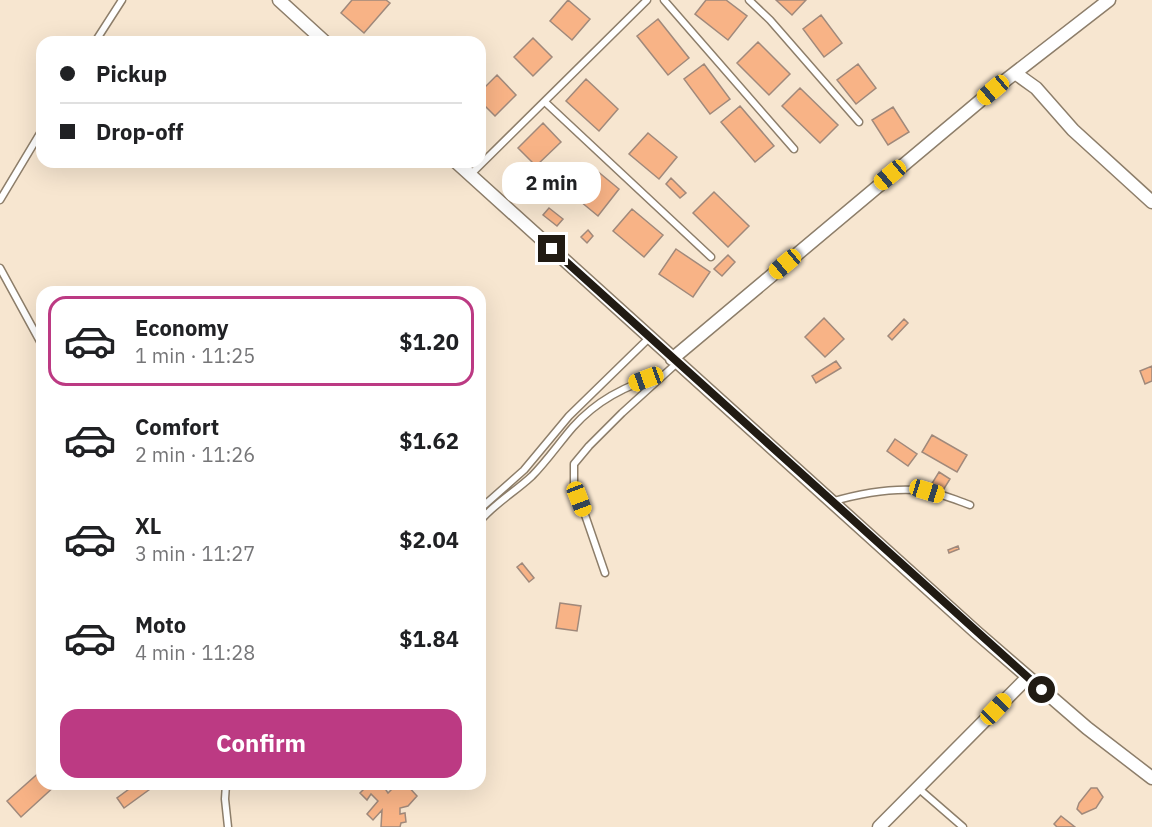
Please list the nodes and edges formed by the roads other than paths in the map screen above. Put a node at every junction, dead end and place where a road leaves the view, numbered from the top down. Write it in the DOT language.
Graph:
graph roads {
  1 [pos="122,0"];
  2 [pos="279,0"];
  3 [pos="647,0"];
  4 [pos="664,0"];
  5 [pos="749,0"];
  6 [pos="1109,0"];
  7 [pos="99,36"];
  8 [pos="318,36"];
  9 [pos="1015,73"];
  10 [pos="545,102"];
  11 [pos="858,122"];
  12 [pos="36,140"];
  13 [pos="794,149"];
  14 [pos="486,159"];
  15 [pos="462,168"];
  16 [pos="477,168"];
  17 [pos="470,175"];
  18 [pos="0,200"];
  19 [pos="1152,202"];
  20 [pos="711,257"];
  21 [pos="0,268"];
  22 [pos="36,334"];
  23 [pos="649,338"];
  24 [pos="674,361"];
  25 [pos="664,375"];
  26 [pos="831,502"];
  27 [pos="486,504"];
  28 [pos="970,505"];
  29 [pos="486,515"];
  30 [pos="605,573"];
  31 [pos="1027,678"];
  32 [pos="1152,778"];
  33 [pos="918,788"];
  34 [pos="226,790"];
  35 [pos="228,827"];
  36 [pos="879,827"];
  37 [pos="963,827"];
  1 -- 7 [label="lane"];
  2 -- 8 [label="street"];
  3 -- 10 [label="lane"];
  4 -- 13 [label="lane"];
  5 -- 11 [label="lane"];
  6 -- 9 [label="street"];
  9 -- 19 [label="street"];
  9 -- 24 [label="street"];
  10 -- 14 [label="lane"];
  10 -- 20 [label="lane"];
  12 -- 18 [label="lane"];
  15 -- 17 [label="street"];
  16 -- 17 [label="lane"];
  17 -- 23 [label="street"];
  21 -- 22 [label="lane"];
  23 -- 24 [label="street"];
  23 -- 27 [label="lane"];
  24 -- 25 [label="lane"];
  24 -- 26 [label="street"];
  25 -- 29 [label="lane"];
  25 -- 30 [label="lane"];
  26 -- 28 [label="lane"];
  26 -- 31 [label="street"];
  31 -- 32 [label="street"];
  31 -- 33 [label="street"];
  33 -- 36 [label="street"];
  33 -- 37 [label="lane"];
  34 -- 35 [label="lane"];
}
